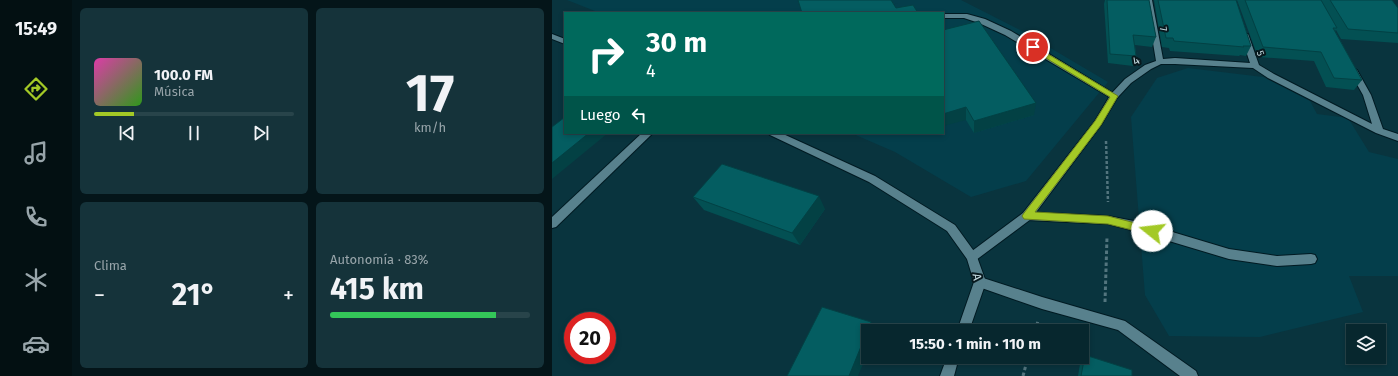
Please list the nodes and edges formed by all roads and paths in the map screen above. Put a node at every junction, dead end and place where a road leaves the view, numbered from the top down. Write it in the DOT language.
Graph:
graph roads {
  1 [pos="1149,0"];
  2 [pos="944,16"];
  3 [pos="1243,30"];
  4 [pos="552,36"];
  5 [pos="564,42"];
  6 [pos="1160,62"];
  7 [pos="1256,66"];
  8 [pos="1352,68"];
  9 [pos="1114,96"];
  10 [pos="1379,131"];
  11 [pos="647,134"];
  12 [pos="775,134"];
  13 [pos="1398,138"];
  14 [pos="1027,216"];
  15 [pos="552,224"];
  16 [pos="972,257"];
  17 [pos="1311,259"];
  18 [pos="980,282"];
  19 [pos="965,324"];
  20 [pos="950,364"];
  21 [pos="1026,364"];
  22 [pos="946,376"];
  23 [pos="1023,376"];
  24 [pos="1191,376"];
  1 -- 6 [label="street, 7"];
  2 -- 9 [label="street"];
  3 -- 7 [label="street, 5"];
  4 -- 5 [label="street"];
  6 -- 7 [label="street, 4"];
  6 -- 9 [label="street, 4"];
  7 -- 10 [label="street, 4"];
  8 -- 10 [label="street"];
  9 -- 14 [label="street, 4"];
  10 -- 13 [label="street, 4"];
  11 -- 15 [label="street"];
  12 -- 16 [label="street, A"];
  14 -- 16 [label="street, 4"];
  14 -- 17 [label="street"];
  16 -- 18 [label="street, A"];
  18 -- 19 [label="street, A"];
  18 -- 24 [label="street"];
  20 -- 22 [label="street"];
  21 -- 23 [label="path"];
}
